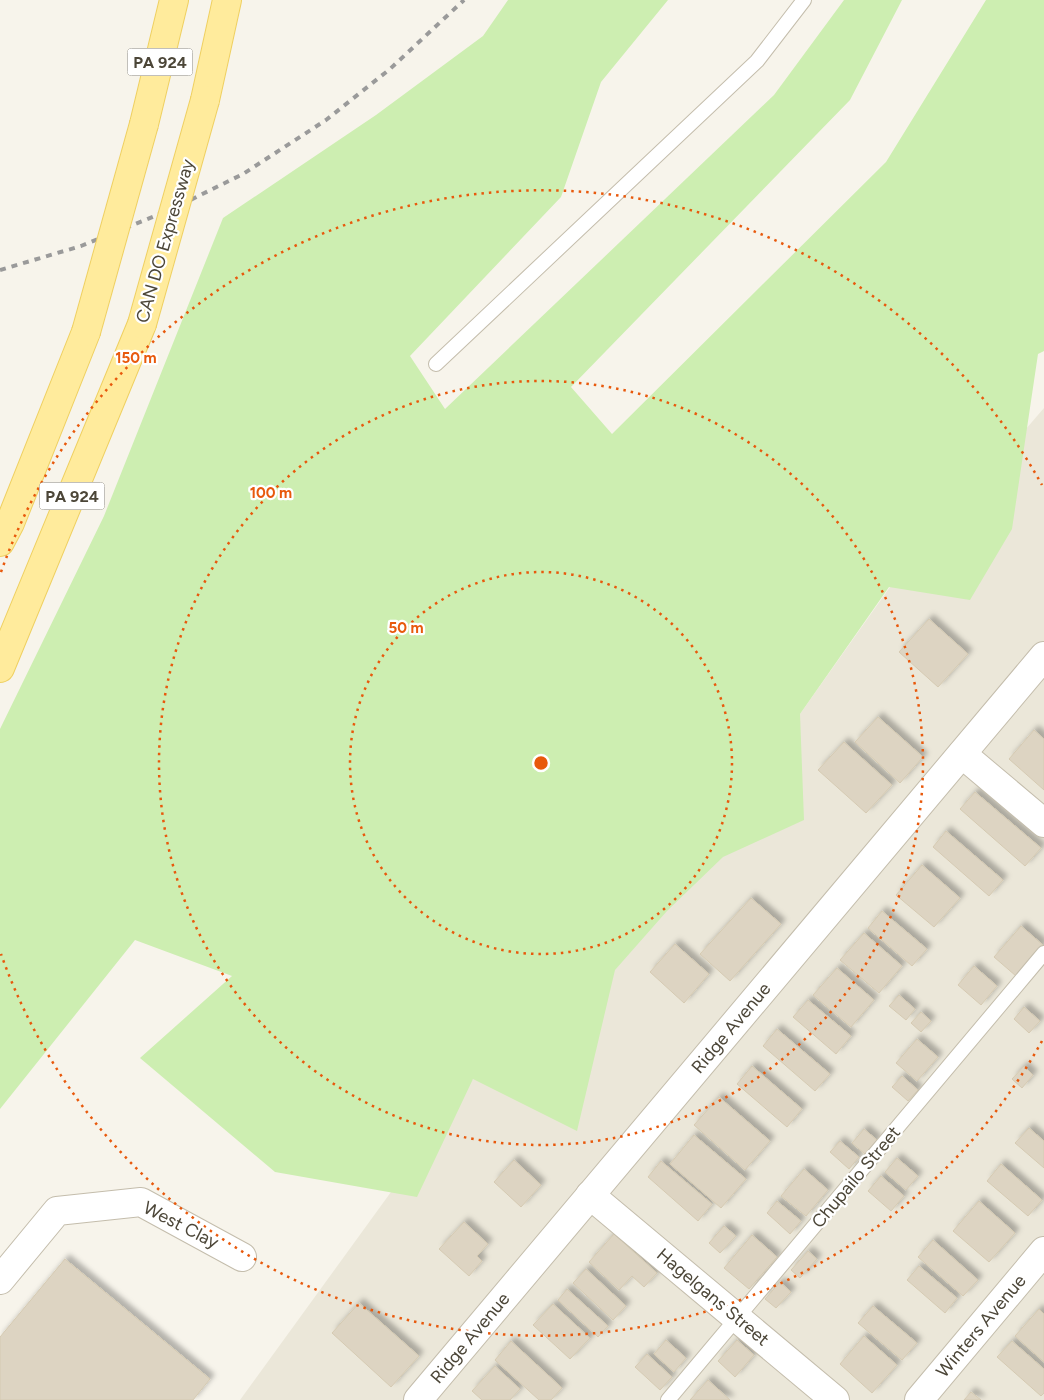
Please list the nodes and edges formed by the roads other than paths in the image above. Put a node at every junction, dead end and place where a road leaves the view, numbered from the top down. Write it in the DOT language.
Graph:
graph roads {
  1 [pos="174,0"];
  2 [pos="227,0"];
  3 [pos="804,0"];
  4 [pos="436,364"];
  5 [pos="0,542"];
  6 [pos="1044,656"];
  7 [pos="0,668"];
  8 [pos="962,754"];
  9 [pos="1044,823"];
  10 [pos="1044,953"];
  11 [pos="590,1195"];
  12 [pos="1044,1251"];
  13 [pos="242,1257"];
  14 [pos="0,1280"];
  15 [pos="737,1318"];
  16 [pos="418,1400"];
  17 [pos="668,1400"];
  18 [pos="835,1400"];
  19 [pos="919,1400"];
  1 -- 5 [label="main road, PA 924, bridge"];
  2 -- 7 [label="main road, CAN DO Expressway / PA 924, bridge"];
  3 -- 4 [label="lane"];
  6 -- 8 [label="street, Ridge Avenue"];
  8 -- 9 [label="street"];
  8 -- 11 [label="street, Ridge Avenue"];
  10 -- 15 [label="lane, Chupailo Street"];
  11 -- 15 [label="street, Hagelgans Street"];
  11 -- 16 [label="street, Ridge Avenue"];
  12 -- 19 [label="street, Winters Avenue"];
  13 -- 14 [label="street, West Clay"];
  15 -- 17 [label="lane, Chupailo Street"];
  15 -- 18 [label="street, Hagelgans Street"];
}
